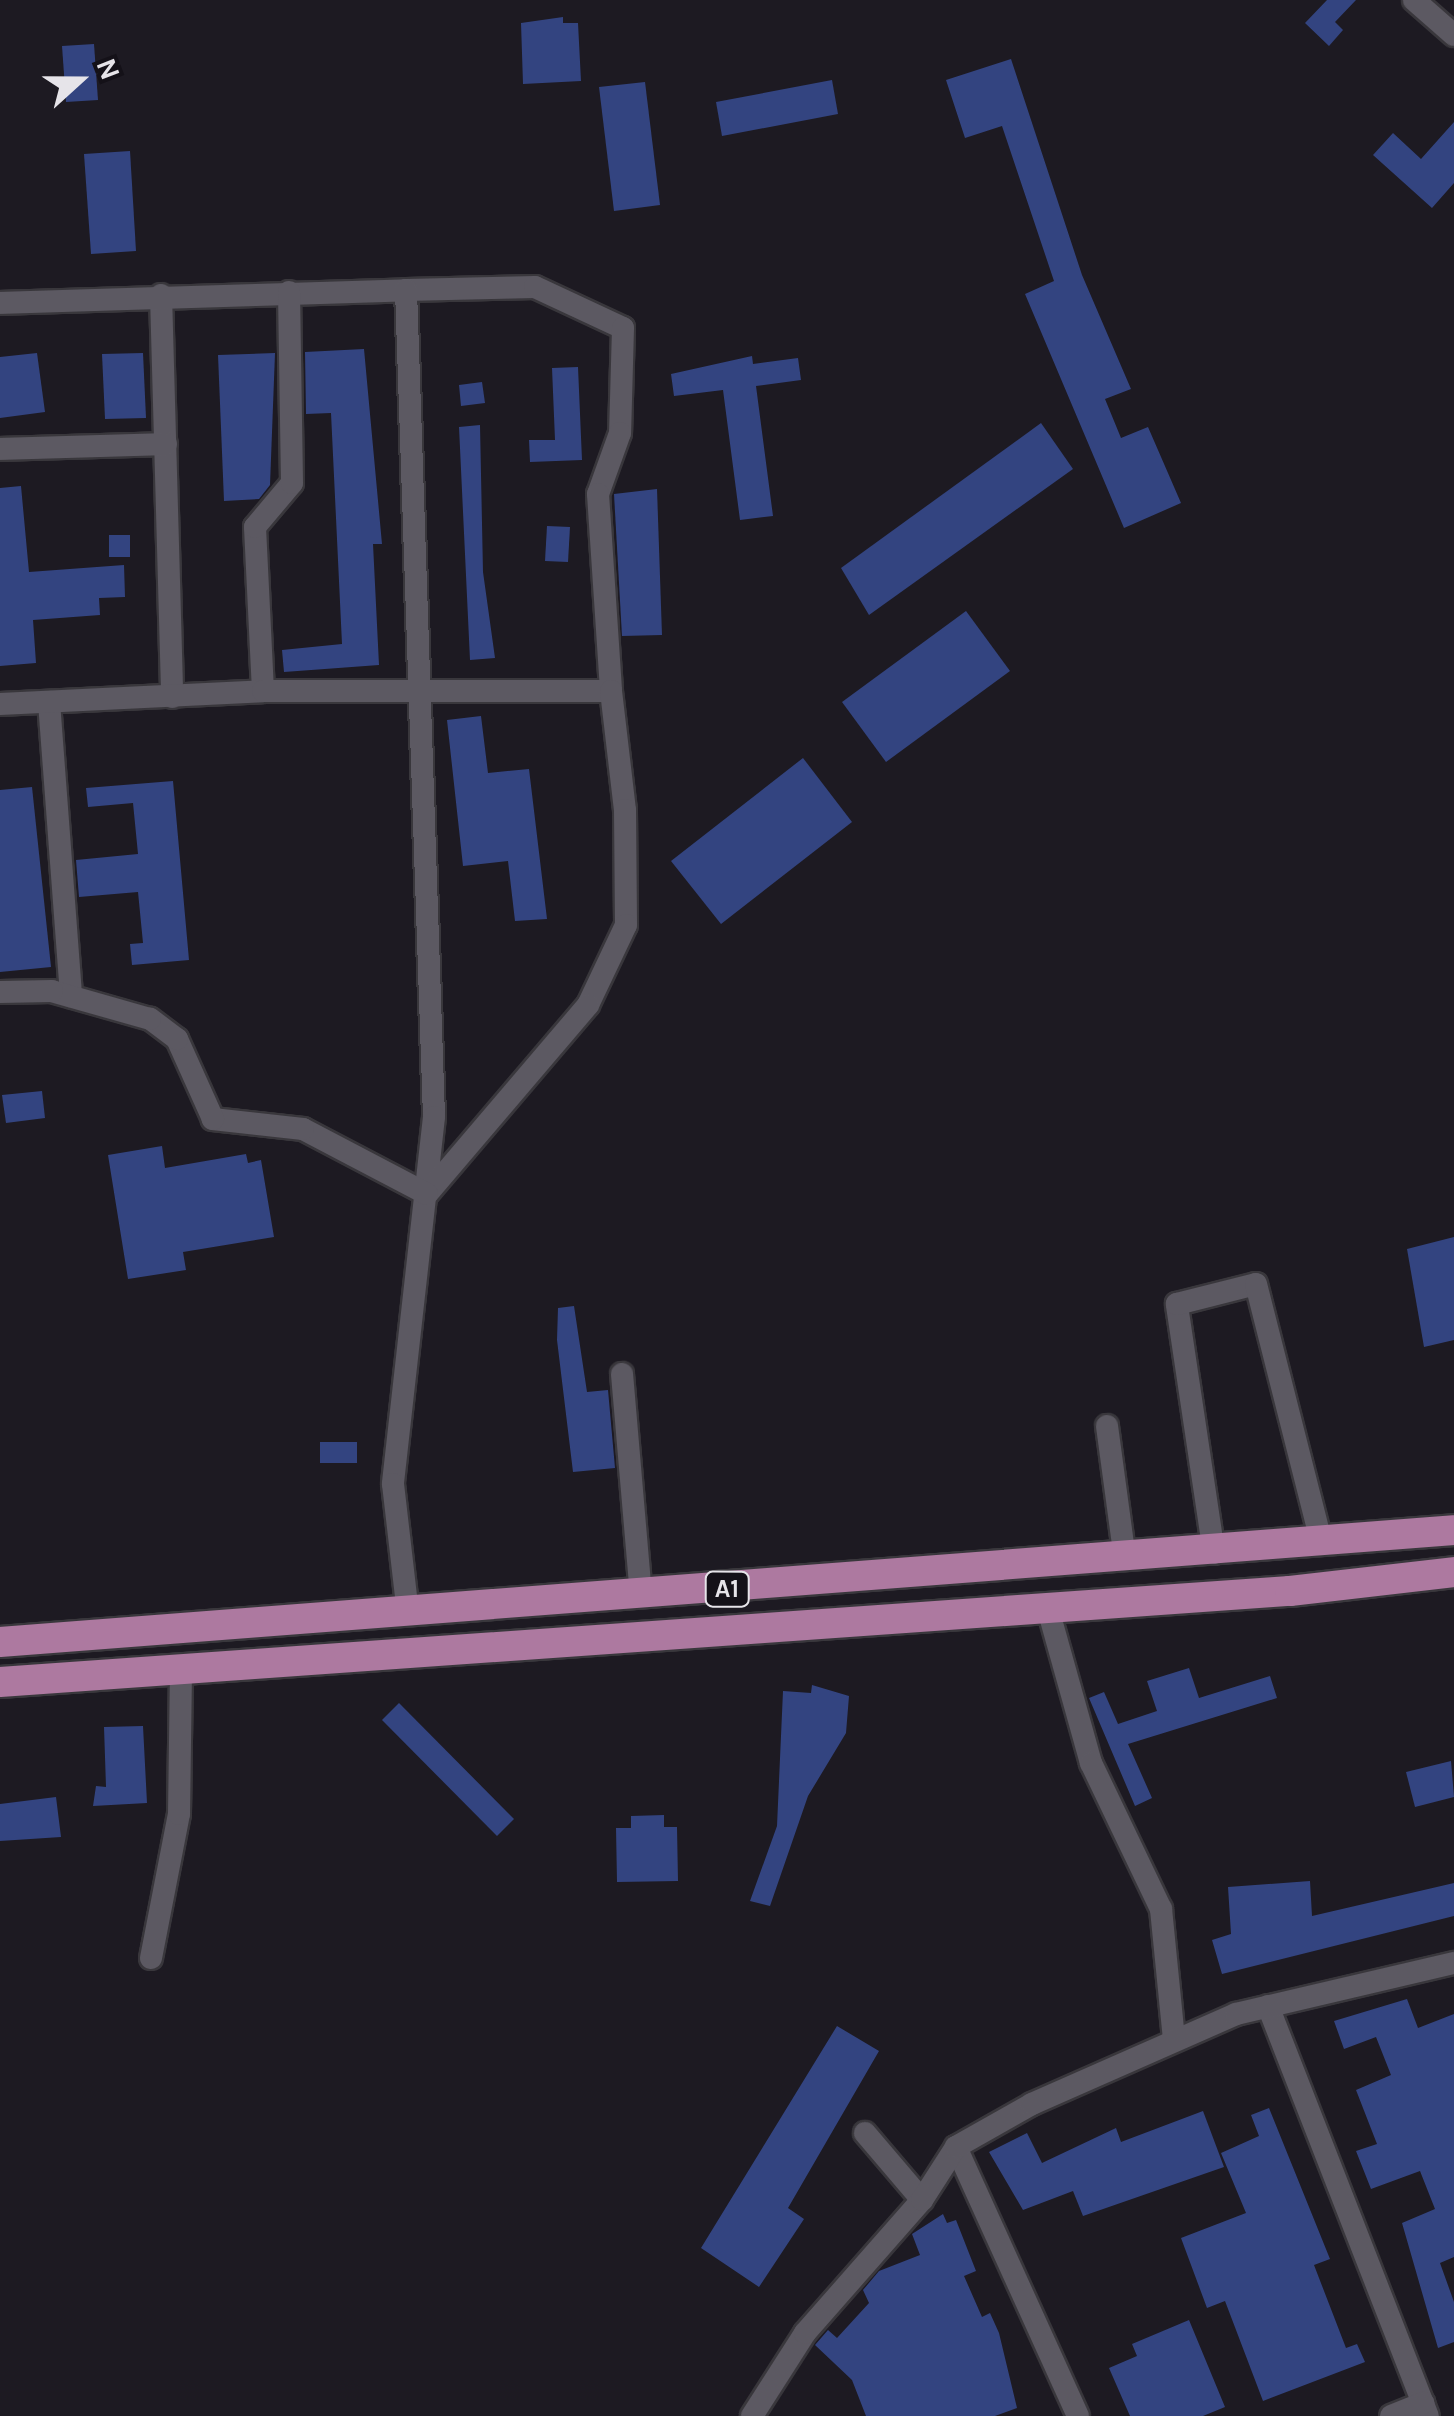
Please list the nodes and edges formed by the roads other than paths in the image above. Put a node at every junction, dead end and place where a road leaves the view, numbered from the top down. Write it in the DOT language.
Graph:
graph roads {
  1 [pos="1414,0"];
  2 [pos="1454,34"];
  3 [pos="406,290"];
  4 [pos="289,292"];
  5 [pos="161,295"];
  6 [pos="0,303"];
  7 [pos="166,444"];
  8 [pos="0,448"];
  9 [pos="418,690"];
  10 [pos="263,691"];
  11 [pos="611,691"];
  12 [pos="172,698"];
  13 [pos="49,702"];
  14 [pos="0,704"];
  15 [pos="0,992"];
  16 [pos="72,996"];
  17 [pos="427,1194"];
  18 [pos="622,1374"];
  19 [pos="1107,1426"];
  20 [pos="1454,1530"];
  21 [pos="1322,1544"];
  22 [pos="1214,1553"];
  23 [pos="1126,1559"];
  24 [pos="1454,1572"];
  25 [pos="641,1595"];
  26 [pos="1048,1609"];
  27 [pos="408,1613"];
  28 [pos="0,1642"];
  29 [pos="181,1670"];
  30 [pos="0,1682"];
  31 [pos="151,1958"];
  32 [pos="1454,1962"];
  33 [pos="1268,2006"];
  34 [pos="1174,2040"];
  35 [pos="865,2134"];
  36 [pos="956,2147"];
  37 [pos="922,2200"];
  38 [pos="1426,2409"];
  39 [pos="752,2416"];
  40 [pos="1078,2416"];
  41 [pos="1391,2416"];
  1 -- 2 [label="street"];
  3 -- 4 [label="street"];
  3 -- 9 [label="street"];
  3 -- 11 [label="street"];
  4 -- 5 [label="street"];
  4 -- 10 [label="street"];
  5 -- 6 [label="street"];
  5 -- 7 [label="street"];
  7 -- 8 [label="street"];
  7 -- 12 [label="street"];
  9 -- 10 [label="street"];
  9 -- 11 [label="street"];
  9 -- 17 [label="street"];
  10 -- 12 [label="street"];
  11 -- 17 [label="street"];
  12 -- 13 [label="street"];
  13 -- 14 [label="street"];
  13 -- 16 [label="street"];
  15 -- 16 [label="street"];
  16 -- 17 [label="street"];
  17 -- 27 [label="street"];
  18 -- 25 [label="street"];
  19 -- 23 [label="street"];
  20 -- 21 [label="highway, A1"];
  21 -- 22 [label="highway, A1"];
  21 -- 22 [label="street"];
  22 -- 23 [label="highway, A1"];
  23 -- 25 [label="highway, A1"];
  24 -- 26 [label="highway, A1"];
  25 -- 27 [label="highway, A1"];
  26 -- 29 [label="highway, A1"];
  26 -- 34 [label="street"];
  27 -- 28 [label="highway, A1"];
  29 -- 30 [label="highway, A1"];
  29 -- 31 [label="street"];
  32 -- 33 [label="street"];
  33 -- 34 [label="street"];
  33 -- 38 [label="street"];
  34 -- 36 [label="street"];
  35 -- 37 [label="street"];
  36 -- 37 [label="street"];
  36 -- 40 [label="street"];
  37 -- 39 [label="street"];
  38 -- 41 [label="street"];
}
